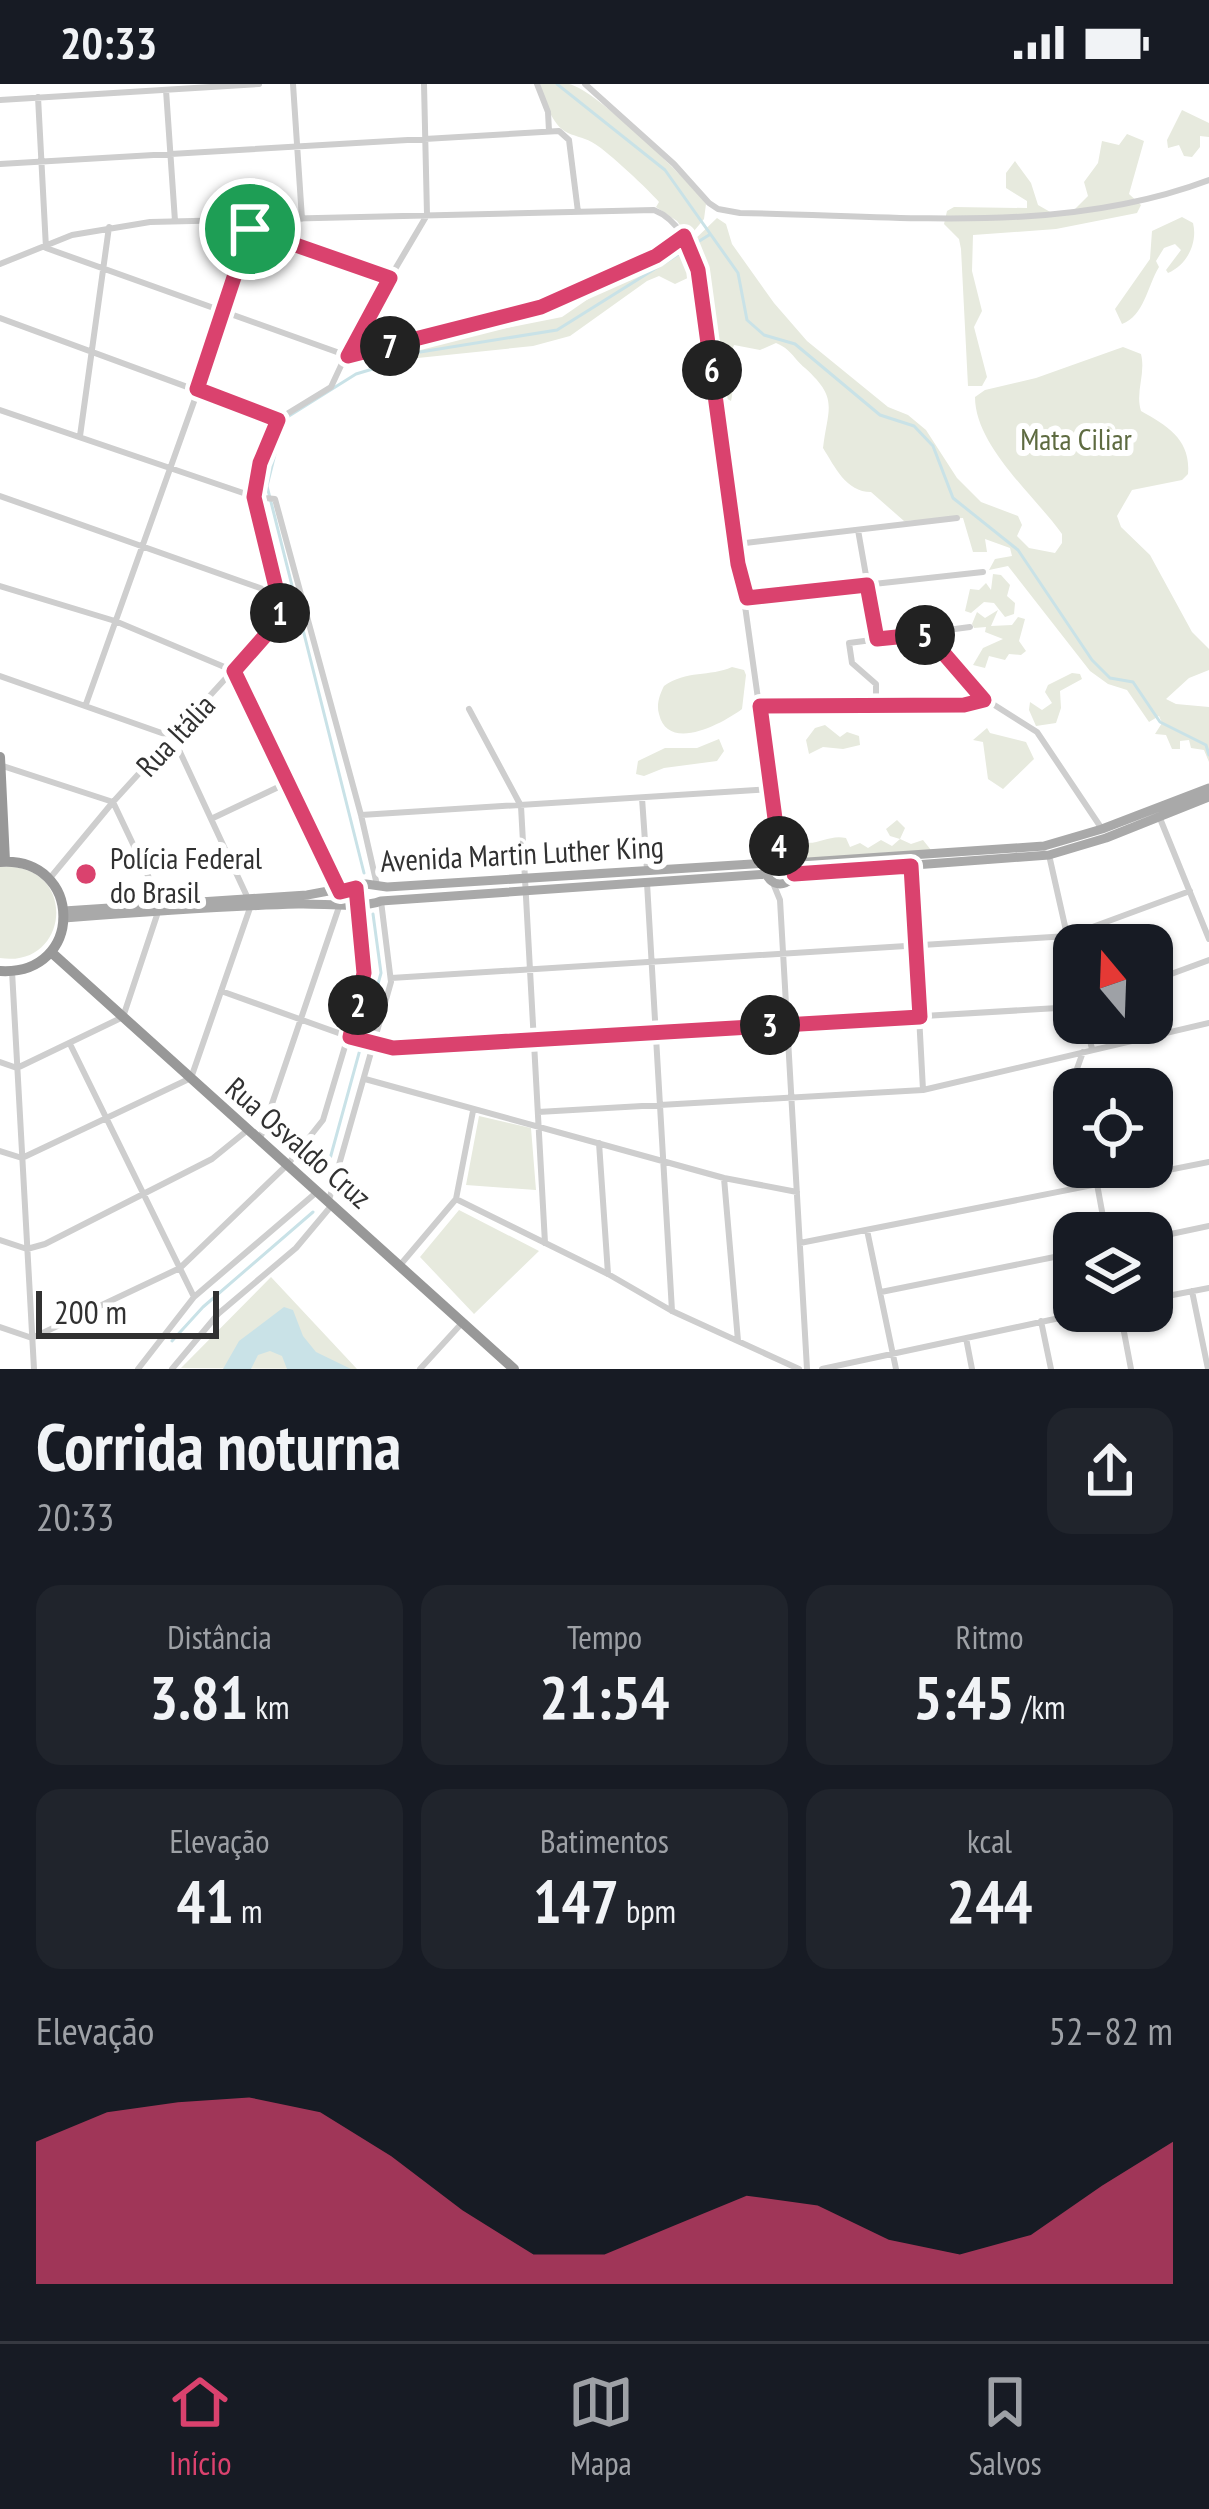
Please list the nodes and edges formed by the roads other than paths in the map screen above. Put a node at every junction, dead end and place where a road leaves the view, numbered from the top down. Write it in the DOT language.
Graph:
graph roads {
  1 [pos="259,84"];
  2 [pos="293,84"];
  3 [pos="424,84"];
  4 [pos="537,84"];
  5 [pos="585,84"];
  6 [pos="166,90"];
  7 [pos="38,97"];
  8 [pos="0,100"];
  9 [pos="549,131"];
  10 [pos="426,139"];
  11 [pos="297,148"];
  12 [pos="169,156"];
  13 [pos="41,162"];
  14 [pos="0,164"];
  15 [pos="1209,180"];
  16 [pos="578,212"];
  17 [pos="427,215"];
  18 [pos="302,219"];
  19 [pos="175,221"];
  20 [pos="252,224"];
  21 [pos="110,227"];
  22 [pos="684,236"];
  23 [pos="46,248"];
  24 [pos="0,264"];
  25 [pos="106,268"];
  26 [pos="390,278"];
  27 [pos="226,312"];
  28 [pos="0,318"];
  29 [pos="93,352"];
  30 [pos="348,356"];
  31 [pos="197,389"];
  32 [pos="0,410"];
  33 [pos="278,420"];
  34 [pos="80,436"];
  35 [pos="169,467"];
  36 [pos="0,496"];
  37 [pos="262,498"];
  38 [pos="957,518"];
  39 [pos="858,530"];
  40 [pos="736,544"];
  41 [pos="141,547"];
  42 [pos="983,572"];
  43 [pos="867,585"];
  44 [pos="0,586"];
  45 [pos="277,594"];
  46 [pos="747,598"];
  47 [pos="115,621"];
  48 [pos="970,627"];
  49 [pos="927,634"];
  50 [pos="877,639"];
  51 [pos="234,671"];
  52 [pos="0,676"];
  53 [pos="984,700"];
  54 [pos="86,704"];
  55 [pos="876,705"];
  56 [pos="760,706"];
  57 [pos="470,709"];
  58 [pos="173,737"];
  59 [pos="0,762"];
  60 [pos="289,782"];
  61 [pos="1209,788"];
  62 [pos="772,789"];
  63 [pos="1209,797"];
  64 [pos="643,798"];
  65 [pos="113,802"];
  66 [pos="521,806"];
  67 [pos="362,815"];
  68 [pos="1159,816"];
  69 [pos="213,818"];
  70 [pos="1104,833"];
  71 [pos="1010,855"];
  72 [pos="1049,855"];
  73 [pos="780,856"];
  74 [pos="3,862"];
  75 [pos="911,866"];
  76 [pos="780,873"];
  77 [pos="647,876"];
  78 [pos="50,879"];
  79 [pos="376,885"];
  80 [pos="524,885"];
  81 [pos="356,888"];
  82 [pos="447,890"];
  83 [pos="1190,891"];
  84 [pos="340,897"];
  85 [pos="381,901"];
  86 [pos="250,902"];
  87 [pos="357,903"];
  88 [pos="160,906"];
  89 [pos="64,915"];
  90 [pos="1065,924"];
  91 [pos="1101,924"];
  92 [pos="1053,937"];
  93 [pos="1209,939"];
  94 [pos="917,945"];
  95 [pos="51,952"];
  96 [pos="783,952"];
  97 [pos="653,960"];
  98 [pos="1209,960"];
  99 [pos="530,967"];
  100 [pos="6,971"];
  101 [pos="1173,973"];
  102 [pos="391,978"];
  103 [pos="221,991"];
  104 [pos="1053,1008"];
  105 [pos="123,1017"];
  106 [pos="920,1017"];
  107 [pos="301,1019"];
  108 [pos="1209,1023"];
  109 [pos="787,1024"];
  110 [pos="657,1035"];
  111 [pos="354,1038"];
  112 [pos="533,1041"];
  113 [pos="70,1044"];
  114 [pos="372,1044"];
  115 [pos="1088,1044"];
  116 [pos="1088,1051"];
  117 [pos="0,1061"];
  118 [pos="17,1068"];
  119 [pos="1080,1068"];
  120 [pos="191,1078"];
  121 [pos="365,1079"];
  122 [pos="922,1090"];
  123 [pos="792,1097"];
  124 [pos="662,1107"];
  125 [pos="473,1111"];
  126 [pos="538,1112"];
  127 [pos="107,1118"];
  128 [pos="538,1127"];
  129 [pos="249,1129"];
  130 [pos="260,1139"];
  131 [pos="599,1143"];
  132 [pos="0,1151"];
  133 [pos="22,1158"];
  134 [pos="664,1161"];
  135 [pos="1209,1162"];
  136 [pos="288,1164"];
  137 [pos="1173,1169"];
  138 [pos="724,1178"];
  139 [pos="1080,1188"];
  140 [pos="318,1190"];
  141 [pos="797,1192"];
  142 [pos="143,1196"];
  143 [pos="456,1199"];
  144 [pos="331,1202"];
  145 [pos="1209,1226"];
  146 [pos="868,1230"];
  147 [pos="1173,1234"];
  148 [pos="0,1240"];
  149 [pos="545,1243"];
  150 [pos="800,1243"];
  151 [pos="27,1250"];
  152 [pos="1053,1257"];
  153 [pos="401,1264"];
  154 [pos="180,1268"];
  155 [pos="608,1274"];
  156 [pos="1209,1288"];
  157 [pos="1192,1291"];
  158 [pos="881,1292"];
  159 [pos="1173,1295"];
  160 [pos="194,1297"];
  161 [pos="672,1311"];
  162 [pos="1053,1319"];
  163 [pos="463,1321"];
  164 [pos="1041,1321"];
  165 [pos="0,1327"];
  166 [pos="1124,1332"];
  167 [pos="32,1338"];
  168 [pos="966,1338"];
  169 [pos="738,1341"];
  170 [pos="892,1352"];
  171 [pos="174,1368"];
  172 [pos="34,1369"];
  173 [pos="138,1369"];
  174 [pos="420,1369"];
  175 [pos="514,1369"];
  176 [pos="803,1369"];
  177 [pos="823,1369"];
  178 [pos="896,1369"];
  179 [pos="972,1369"];
  180 [pos="1051,1369"];
  181 [pos="1131,1369"];
  182 [pos="1208,1369"];
  1 -- 6 [label="street"];
  2 -- 11 [label="street"];
  3 -- 10 [label="street"];
  4 -- 9 [label="street"];
  5 -- 15 [label="street"];
  6 -- 7 [label="street"];
  6 -- 12 [label="street"];
  7 -- 8 [label="street"];
  7 -- 13 [label="street"];
  9 -- 10 [label="street"];
  9 -- 16 [label="street"];
  10 -- 11 [label="street"];
  10 -- 17 [label="street"];
  11 -- 12 [label="street"];
  11 -- 18 [label="street"];
  12 -- 13 [label="street"];
  12 -- 19 [label="street"];
  13 -- 14 [label="street"];
  13 -- 23 [label="street"];
  16 -- 17 [label="street"];
  16 -- 22 [label="street"];
  17 -- 18 [label="street"];
  17 -- 26 [label="street"];
  18 -- 20 [label="street"];
  19 -- 20 [label="street"];
  19 -- 21 [label="street"];
  20 -- 26 [label="street"];
  20 -- 27 [label="street"];
  21 -- 23 [label="street"];
  21 -- 25 [label="street"];
  22 -- 30 [label="street"];
  22 -- 40 [label="street"];
  23 -- 24 [label="street"];
  23 -- 25 [label="street"];
  25 -- 27 [label="street"];
  25 -- 29 [label="street"];
  26 -- 30 [label="street"];
  27 -- 30 [label="street"];
  27 -- 31 [label="street"];
  28 -- 29 [label="street"];
  29 -- 31 [label="street"];
  29 -- 34 [label="street"];
  30 -- 33 [label="street"];
  31 -- 33 [label="street"];
  31 -- 35 [label="street"];
  32 -- 34 [label="street"];
  33 -- 37 [label="street"];
  34 -- 35 [label="street"];
  35 -- 37 [label="street"];
  35 -- 41 [label="street"];
  36 -- 41 [label="street"];
  37 -- 45 [label="street"];
  37 -- 67 [label="street"];
  38 -- 39 [label="street"];
  39 -- 40 [label="street"];
  39 -- 43 [label="street"];
  40 -- 46 [label="street"];
  41 -- 45 [label="street"];
  41 -- 47 [label="street"];
  42 -- 43 [label="street"];
  43 -- 46 [label="street"];
  43 -- 50 [label="street"];
  44 -- 47 [label="street"];
  45 -- 51 [label="street, Rua Itália"];
  46 -- 56 [label="street"];
  47 -- 51 [label="street"];
  47 -- 54 [label="street"];
  48 -- 49 [label="street"];
  49 -- 50 [label="street"];
  49 -- 53 [label="street"];
  50 -- 55 [label="street"];
  51 -- 58 [label="street, Rua Itália"];
  51 -- 60 [label="street"];
  52 -- 54 [label="street"];
  53 -- 55 [label="street"];
  53 -- 70 [label="street"];
  54 -- 58 [label="street"];
  55 -- 56 [label="street"];
  56 -- 62 [label="street"];
  57 -- 66 [label="street"];
  58 -- 65 [label="street, Rua Itália"];
  58 -- 69 [label="street"];
  59 -- 65 [label="street"];
  59 -- 74 [label="highway"];
  60 -- 69 [label="street"];
  60 -- 84 [label="street"];
  61 -- 70 [label="main road, Avenida Martin Luther King"];
  62 -- 64 [label="street"];
  62 -- 73 [label="street"];
  63 -- 68 [label="main road, Avenida Martin Luther King"];
  64 -- 66 [label="street"];
  64 -- 77 [label="street"];
  65 -- 78 [label="street, Rua Itália"];
  65 -- 88 [label="street"];
  66 -- 67 [label="street"];
  66 -- 80 [label="street"];
  67 -- 79 [label="street"];
  68 -- 70 [label="main road, Avenida Martin Luther King"];
  68 -- 83 [label="street"];
  69 -- 86 [label="street"];
  70 -- 71 [label="main road, Avenida Martin Luther King"];
  70 -- 72 [label="main road, Avenida Martin Luther King"];
  71 -- 72 [label="main road, Avenida Martin Luther King"];
  71 -- 75 [label="main road, Avenida Martin Luther King"];
  71 -- 76 [label="main road, Avenida Martin Luther King"];
  72 -- 90 [label="street"];
  73 -- 76 [label="main road"];
  74 -- 78 [label="highway"];
  75 -- 76 [label="main road, Avenida Martin Luther King"];
  75 -- 94 [label="street"];
  76 -- 77 [label="main road, Avenida Martin Luther King"];
  76 -- 96 [label="street"];
  77 -- 80 [label="main road, Avenida Martin Luther King"];
  77 -- 97 [label="street"];
  78 -- 89 [label="highway"];
  79 -- 81 [label="main road, Avenida Martin Luther King"];
  79 -- 82 [label="main road, Avenida Martin Luther King"];
  79 -- 85 [label="main road"];
  80 -- 82 [label="main road, Avenida Martin Luther King"];
  80 -- 99 [label="street"];
  81 -- 84 [label="main road, Avenida Martin Luther King"];
  81 -- 87 [label="main road"];
  82 -- 85 [label="main road, Avenida Martin Luther King"];
  83 -- 91 [label="street"];
  83 -- 93 [label="street"];
  84 -- 86 [label="main road, Avenida Martin Luther King"];
  84 -- 87 [label="main road, Avenida Martin Luther King"];
  84 -- 107 [label="street"];
  85 -- 87 [label="main road, Avenida Martin Luther King"];
  85 -- 102 [label="street"];
  86 -- 88 [label="main road, Avenida Martin Luther King"];
  86 -- 103 [label="street"];
  87 -- 111 [label="street"];
  88 -- 89 [label="main road, Avenida Martin Luther King"];
  88 -- 105 [label="street"];
  89 -- 95 [label="highway"];
  92 -- 94 [label="street"];
  94 -- 96 [label="street"];
  94 -- 106 [label="street"];
  95 -- 100 [label="highway"];
  95 -- 105 [label="highway, Rua Osvaldo Cruz"];
  96 -- 97 [label="street"];
  96 -- 109 [label="street"];
  97 -- 99 [label="street"];
  97 -- 110 [label="street"];
  98 -- 101 [label="street"];
  99 -- 102 [label="street"];
  99 -- 112 [label="street"];
  100 -- 118 [label="street"];
  102 -- 114 [label="street"];
  103 -- 107 [label="street"];
  103 -- 120 [label="street"];
  104 -- 106 [label="street"];
  105 -- 113 [label="street"];
  105 -- 120 [label="highway, Rua Osvaldo Cruz"];
  106 -- 109 [label="street"];
  106 -- 122 [label="street"];
  107 -- 111 [label="street"];
  107 -- 130 [label="street"];
  108 -- 116 [label="street"];
  109 -- 110 [label="street"];
  109 -- 123 [label="street"];
  110 -- 112 [label="street"];
  110 -- 124 [label="street"];
  111 -- 114 [label="street"];
  111 -- 136 [label="street"];
  112 -- 114 [label="street"];
  112 -- 126 [label="street"];
  113 -- 118 [label="street"];
  113 -- 127 [label="street"];
  114 -- 121 [label="street"];
  115 -- 116 [label="street"];
  116 -- 119 [label="street"];
  116 -- 122 [label="street"];
  117 -- 118 [label="street"];
  118 -- 133 [label="street"];
  120 -- 127 [label="street"];
  120 -- 129 [label="highway, Rua Osvaldo Cruz"];
  121 -- 125 [label="street"];
  121 -- 144 [label="street"];
  122 -- 123 [label="street"];
  123 -- 124 [label="street"];
  123 -- 141 [label="street"];
  124 -- 126 [label="street"];
  124 -- 134 [label="street"];
  125 -- 128 [label="street"];
  125 -- 143 [label="street"];
  126 -- 128 [label="street"];
  127 -- 133 [label="street"];
  127 -- 142 [label="street"];
  128 -- 131 [label="street"];
  128 -- 149 [label="street"];
  129 -- 130 [label="highway, Rua Osvaldo Cruz"];
  129 -- 142 [label="street"];
  130 -- 136 [label="highway, Rua Osvaldo Cruz"];
  131 -- 134 [label="street"];
  131 -- 155 [label="street"];
  132 -- 133 [label="street"];
  133 -- 151 [label="street"];
  134 -- 138 [label="street"];
  134 -- 161 [label="street"];
  135 -- 137 [label="street"];
  136 -- 140 [label="highway, Rua Osvaldo Cruz"];
  136 -- 154 [label="street"];
  138 -- 141 [label="street"];
  138 -- 169 [label="street"];
  139 -- 146 [label="street"];
  140 -- 144 [label="highway, Rua Osvaldo Cruz"];
  140 -- 160 [label="street"];
  141 -- 150 [label="street"];
  142 -- 151 [label="street"];
  142 -- 154 [label="street"];
  143 -- 149 [label="street"];
  143 -- 153 [label="street"];
  144 -- 153 [label="highway, Rua Osvaldo Cruz"];
  144 -- 171 [label="street"];
  145 -- 147 [label="street"];
  146 -- 150 [label="street"];
  146 -- 158 [label="street"];
  148 -- 151 [label="street"];
  149 -- 155 [label="street"];
  150 -- 176 [label="street"];
  151 -- 167 [label="street"];
  152 -- 158 [label="street"];
  153 -- 163 [label="highway, Rua Osvaldo Cruz"];
  154 -- 160 [label="street"];
  154 -- 167 [label="street"];
  155 -- 161 [label="street"];
  156 -- 157 [label="street"];
  157 -- 159 [label="street"];
  157 -- 182 [label="street"];
  158 -- 170 [label="street"];
  160 -- 173 [label="street"];
  161 -- 169 [label="street"];
  162 -- 164 [label="street"];
  163 -- 174 [label="street"];
  163 -- 175 [label="highway, Rua Osvaldo Cruz"];
  164 -- 168 [label="street"];
  164 -- 180 [label="street"];
  165 -- 167 [label="street"];
  166 -- 181 [label="street"];
  167 -- 172 [label="street"];
  168 -- 170 [label="street"];
  168 -- 179 [label="street"];
  169 -- 176 [label="street"];
  170 -- 177 [label="street"];
  170 -- 178 [label="street"];
}
